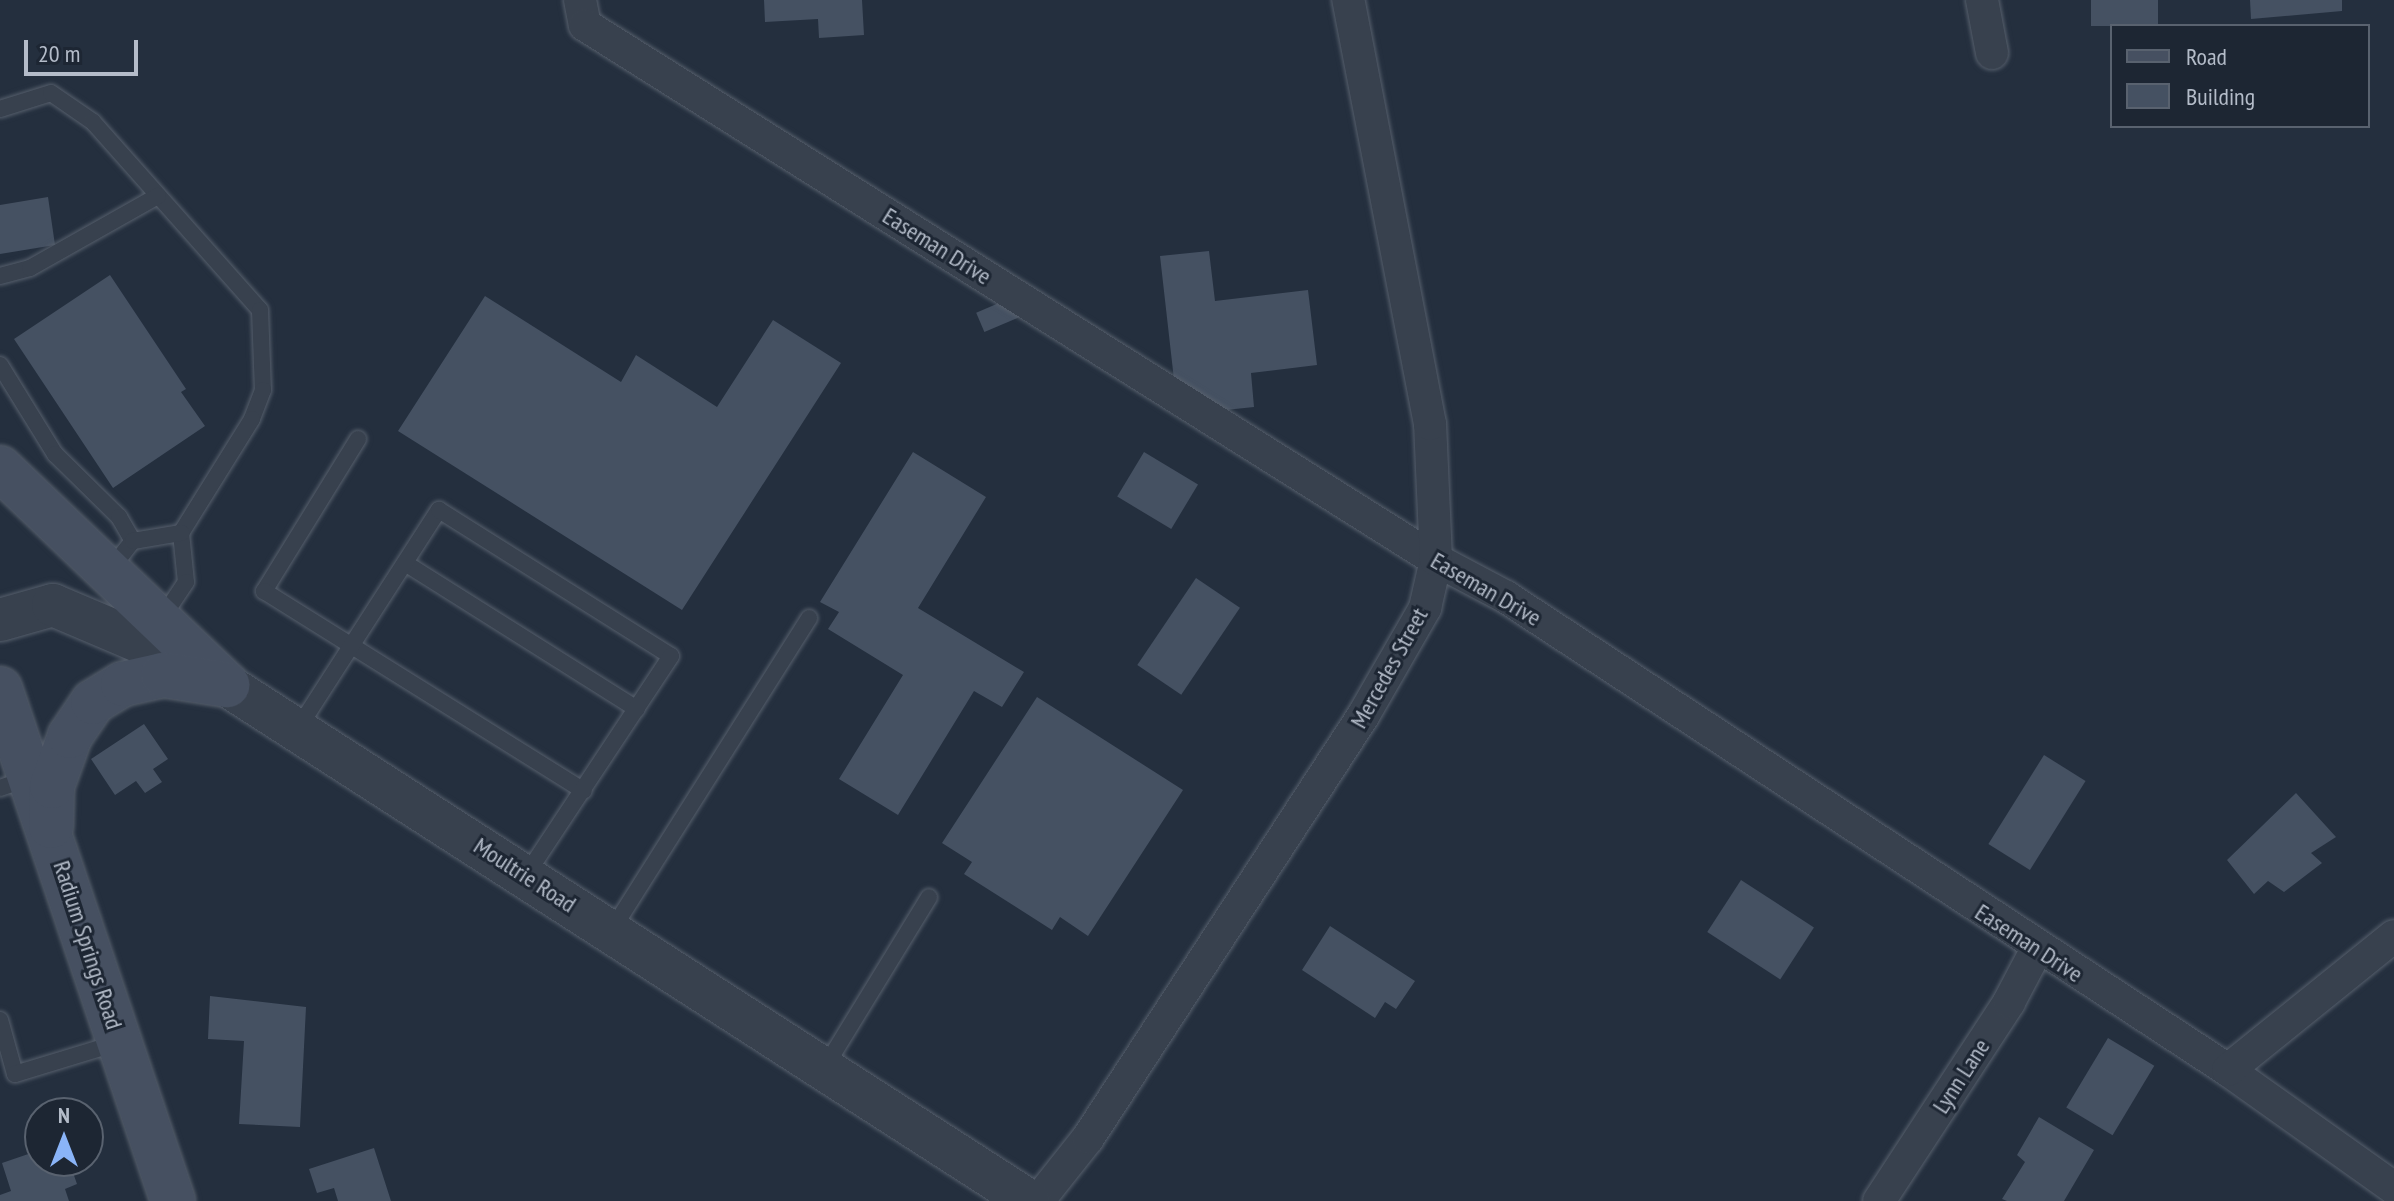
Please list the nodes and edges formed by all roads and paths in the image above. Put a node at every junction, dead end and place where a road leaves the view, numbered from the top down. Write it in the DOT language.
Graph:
graph roads {
  1 [pos="580,0"];
  2 [pos="1348,0"];
  3 [pos="1982,0"];
  4 [pos="1992,53"];
  5 [pos="0,109"];
  6 [pos="158,196"];
  7 [pos="0,276"];
  8 [pos="0,365"];
  9 [pos="358,439"];
  10 [pos="0,468"];
  11 [pos="181,533"];
  12 [pos="133,541"];
  13 [pos="1436,560"];
  14 [pos="405,563"];
  15 [pos="106,574"];
  16 [pos="809,618"];
  17 [pos="0,620"];
  18 [pos="159,622"];
  19 [pos="352,644"];
  20 [pos="227,685"];
  21 [pos="0,689"];
  22 [pos="637,709"];
  23 [pos="297,730"];
  24 [pos="15,783"];
  25 [pos="584,791"];
  26 [pos="51,834"];
  27 [pos="526,875"];
  28 [pos="929,897"];
  29 [pos="612,930"];
  30 [pos="2394,936"];
  31 [pos="2037,949"];
  32 [pos="0,1020"];
  33 [pos="120,1042"];
  34 [pos="825,1067"];
  35 [pos="2228,1070"];
  36 [pos="7,1075"];
  37 [pos="2394,1188"];
  38 [pos="173,1201"];
  39 [pos="1029,1201"];
  40 [pos="1038,1201"];
  41 [pos="1879,1201"];
  1 -- 13 [label="street, Easeman Drive"];
  2 -- 13 [label="street, Mercedes Street"];
  3 -- 4 [label="street"];
  5 -- 6 [label="lane"];
  6 -- 7 [label="lane"];
  6 -- 11 [label="lane"];
  8 -- 12 [label="lane"];
  9 -- 19 [label="lane"];
  10 -- 15 [label="main road"];
  11 -- 12 [label="lane"];
  11 -- 18 [label="lane"];
  12 -- 15 [label="lane"];
  13 -- 31 [label="street, Easeman Drive"];
  13 -- 40 [label="street, Mercedes Street"];
  14 -- 19 [label="lane"];
  14 -- 22 [label="lane"];
  14 -- 22 [label="lane"];
  15 -- 18 [label="main road"];
  16 -- 29 [label="lane"];
  17 -- 20 [label="street, Moultrie Road"];
  18 -- 20 [label="main road"];
  19 -- 23 [label="lane"];
  19 -- 25 [label="lane"];
  20 -- 23 [label="street, Moultrie Road"];
  20 -- 26 [label="main road"];
  21 -- 24 [label="main road, Radium Springs Road"];
  22 -- 25 [label="lane"];
  23 -- 27 [label="street, Moultrie Road"];
  24 -- 26 [label="main road, Radium Springs Road"];
  25 -- 27 [label="lane"];
  26 -- 33 [label="main road, Radium Springs Road"];
  27 -- 29 [label="street, Moultrie Road"];
  28 -- 34 [label="lane"];
  29 -- 34 [label="street, Moultrie Road"];
  30 -- 35 [label="street"];
  31 -- 35 [label="street, Easeman Drive"];
  31 -- 41 [label="street, Lynn Lane"];
  32 -- 36 [label="lane"];
  33 -- 36 [label="lane"];
  33 -- 38 [label="main road, Radium Springs Road"];
  34 -- 39 [label="street, Moultrie Road"];
  35 -- 37 [label="street, Easeman Drive"];
}
